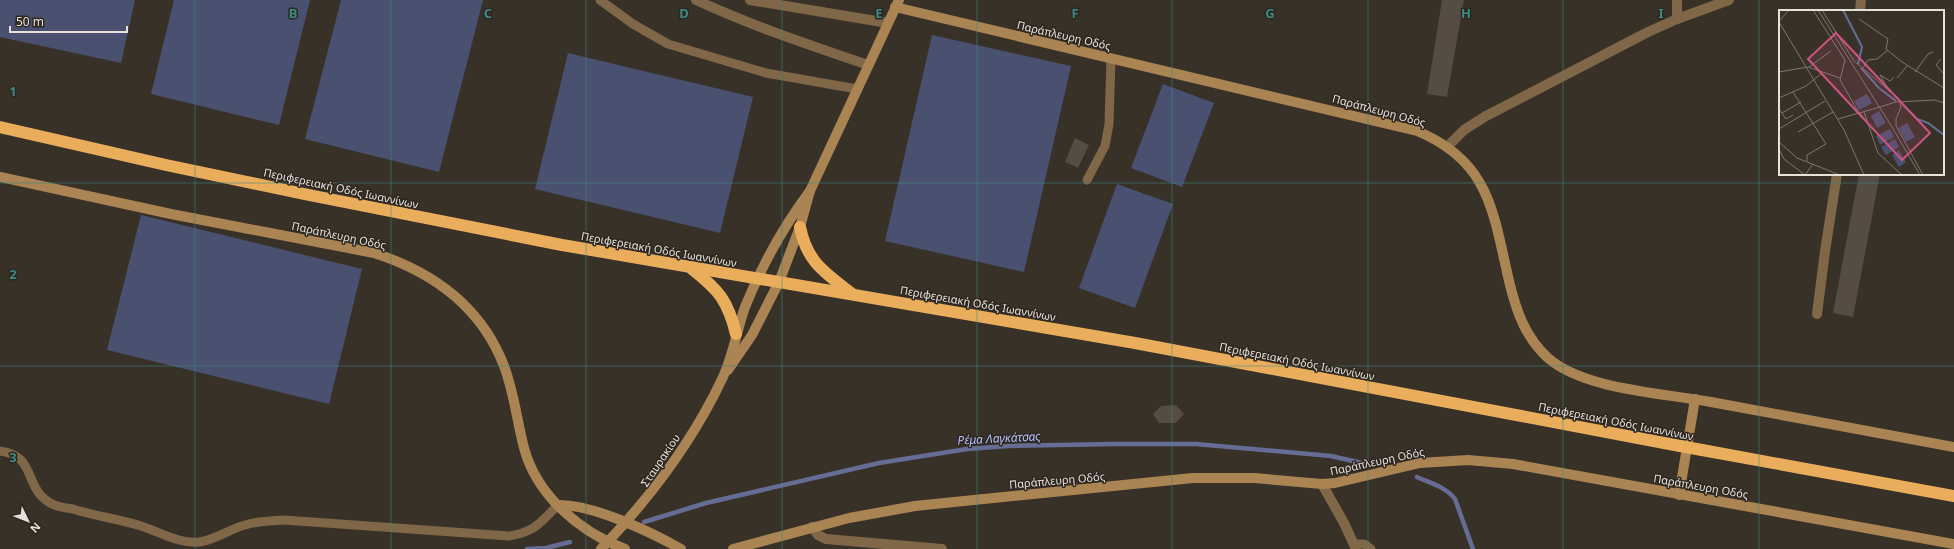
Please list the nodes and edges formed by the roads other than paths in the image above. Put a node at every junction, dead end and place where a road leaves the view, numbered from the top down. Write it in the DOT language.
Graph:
graph roads {
  1 [pos="600,0"];
  2 [pos="696,0"];
  3 [pos="750,0"];
  4 [pos="1677,0"];
  5 [pos="1729,0"];
  6 [pos="1861,0"];
  7 [pos="897,4"];
  8 [pos="1860,10"];
  9 [pos="1677,19"];
  10 [pos="888,23"];
  11 [pos="1111,58"];
  12 [pos="868,65"];
  13 [pos="857,89"];
  14 [pos="0,127"];
  15 [pos="1447,147"];
  16 [pos="1837,175"];
  17 [pos="0,176"];
  18 [pos="1087,180"];
  19 [pos="810,191"];
  20 [pos="800,227"];
  21 [pos="691,268"];
  22 [pos="758,279"];
  23 [pos="779,282"];
  24 [pos="852,294"];
  25 [pos="1817,314"];
  26 [pos="736,334"];
  27 [pos="724,375"];
  28 [pos="1695,398"];
  29 [pos="1954,447"];
  30 [pos="0,451"];
  31 [pos="1322,484"];
  32 [pos="1679,495"];
  33 [pos="1954,496"];
  34 [pos="558,505"];
  35 [pos="626,523"];
  36 [pos="812,527"];
  37 [pos="1954,544"];
  38 [pos="605,546"];
  39 [pos="1355,546"];
  40 [pos="625,549"];
  41 [pos="681,549"];
  42 [pos="733,549"];
  43 [pos="942,549"];
  44 [pos="1371,549"];
  1 -- 13 [label="lane"];
  2 -- 12 [label="street"];
  3 -- 10 [label="street"];
  4 -- 9 [label="street"];
  5 -- 9 [label="street"];
  6 -- 8 [label="street"];
  7 -- 10 [label="street"];
  7 -- 11 [label="street, Παράπλευρη Οδός"];
  9 -- 15 [label="street"];
  10 -- 12 [label="street"];
  11 -- 15 [label="street, Παράπλευρη Οδός"];
  11 -- 18 [label="lane"];
  12 -- 13 [label="street"];
  13 -- 19 [label="street"];
  14 -- 21 [label="highway, Περιφερειακή Οδός Ιωαννίνων"];
  15 -- 28 [label="street, Παράπλευρη Οδός"];
  16 -- 25 [label="street"];
  17 -- 34 [label="street, Παράπλευρη Οδός"];
  19 -- 20 [label="street"];
  19 -- 22 [label="street"];
  20 -- 23 [label="street"];
  20 -- 24 [label="highway"];
  21 -- 22 [label="highway, Περιφερειακή Οδός Ιωαννίνων"];
  21 -- 26 [label="highway"];
  22 -- 23 [label="highway, Περιφερειακή Οδός Ιωαννίνων"];
  22 -- 26 [label="street"];
  23 -- 24 [label="highway, Περιφερειακή Οδός Ιωαννίνων"];
  23 -- 27 [label="street"];
  24 -- 33 [label="highway, Περιφερειακή Οδός Ιωαννίνων, bridge"];
  26 -- 27 [label="street"];
  27 -- 35 [label="street, Σταυρακίου"];
  28 -- 29 [label="street, Παράπλευρη Οδός"];
  28 -- 32 [label="street"];
  30 -- 34 [label="lane"];
  31 -- 32 [label="street, Παράπλευρη Οδός"];
  31 -- 36 [label="street, Παράπλευρη Οδός"];
  31 -- 39 [label="street"];
  32 -- 37 [label="street, Παράπλευρη Οδός"];
  34 -- 35 [label="street"];
  34 -- 38 [label="street, Παράπλευρη Οδός"];
  35 -- 38 [label="street, Σταυρακίου"];
  35 -- 41 [label="street"];
  36 -- 42 [label="street, Παράπλευρη Οδός"];
  36 -- 43 [label="street"];
  38 -- 40 [label="street, Παράπλευρη Οδός"];
  39 -- 44 [label="lane"];
}
